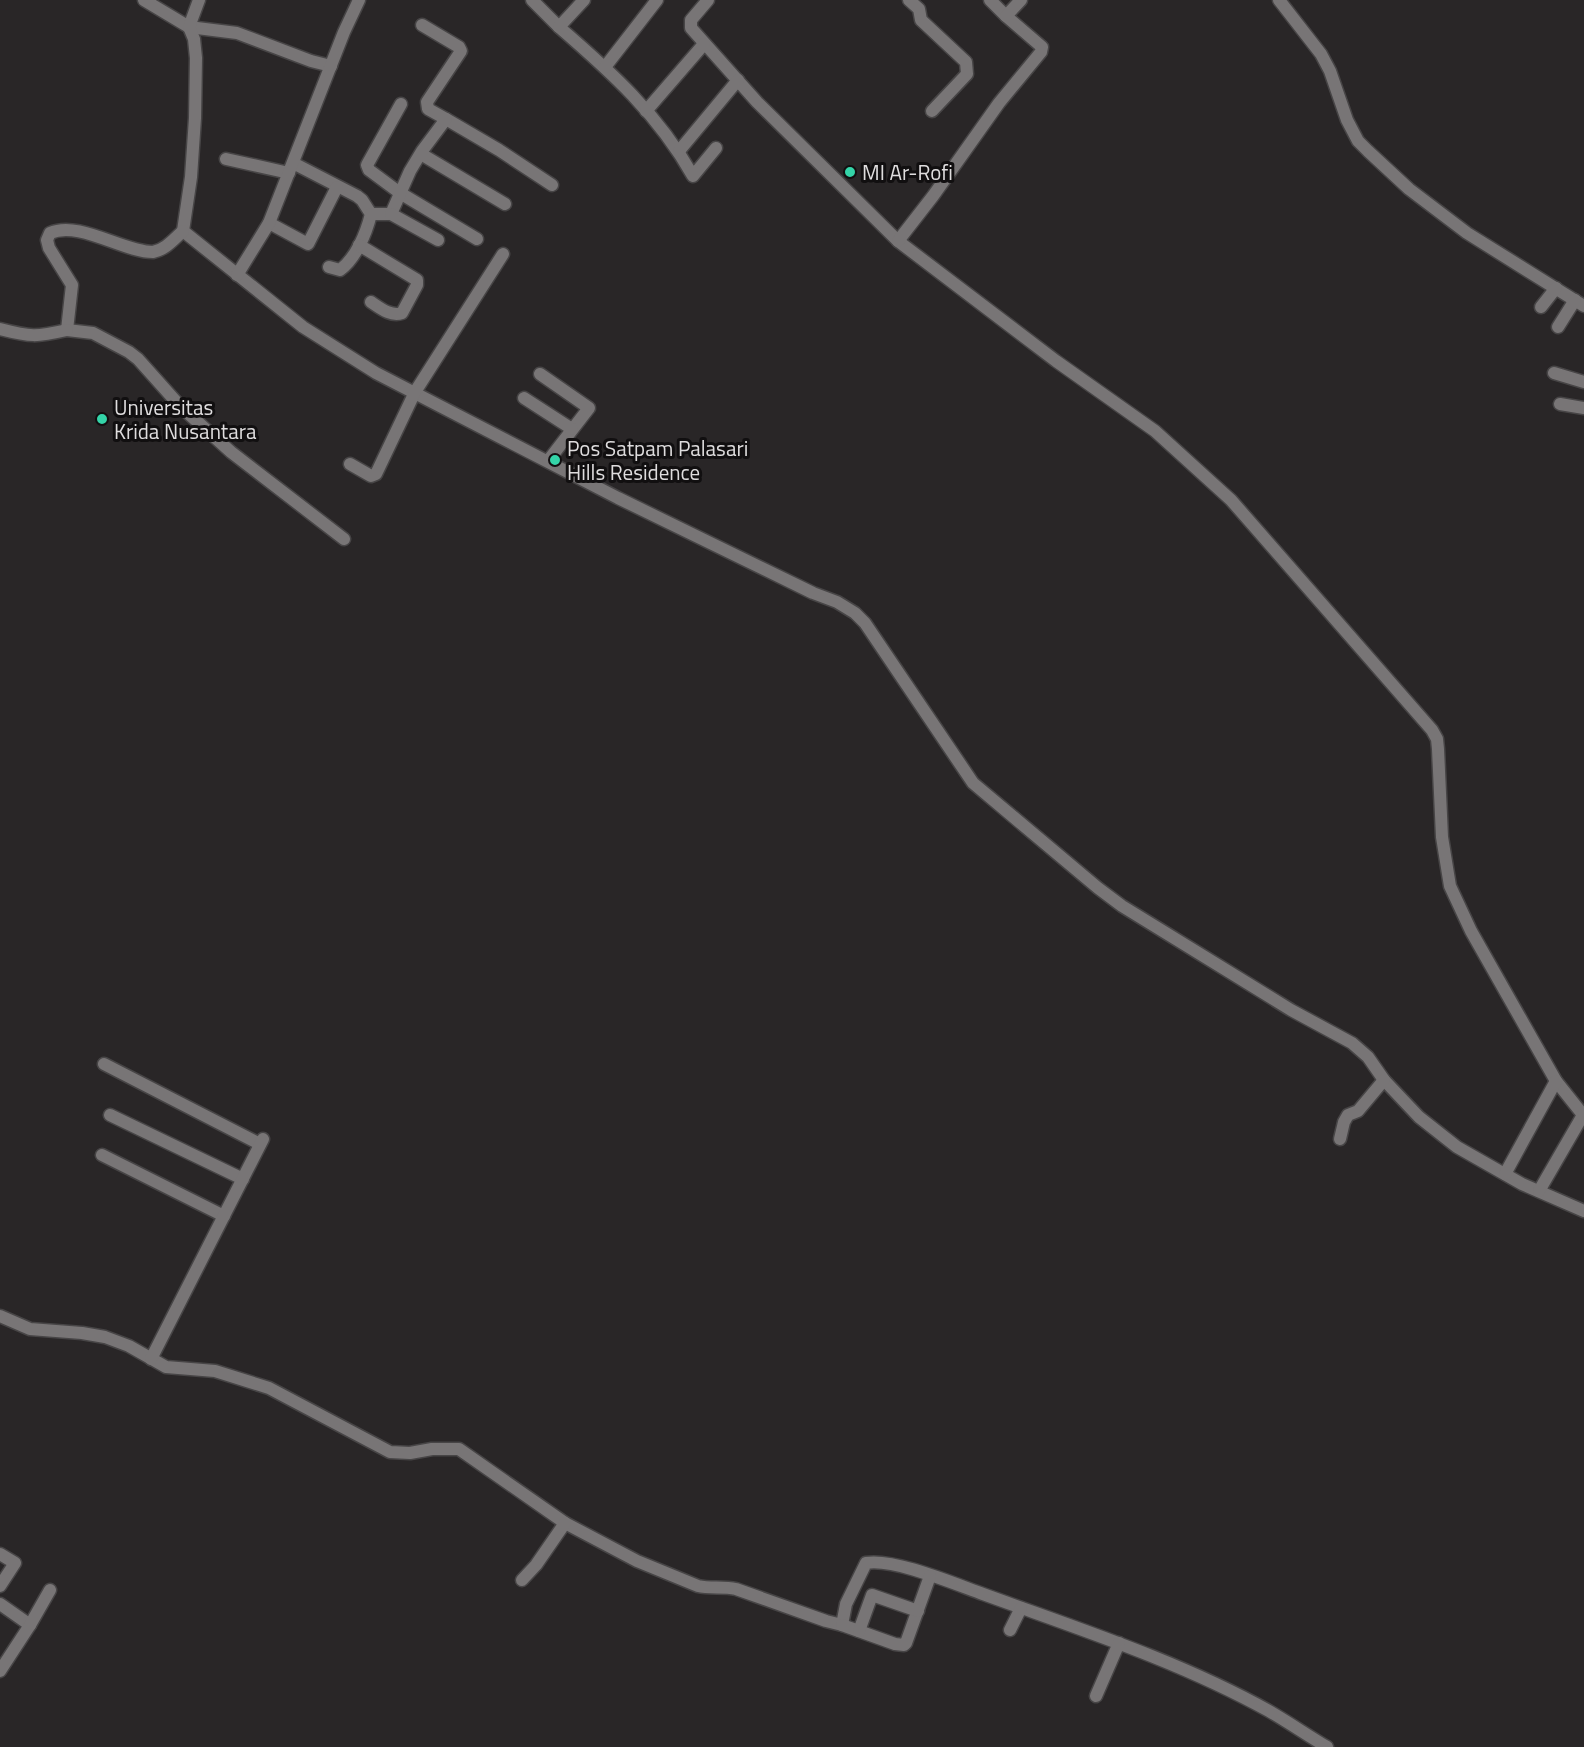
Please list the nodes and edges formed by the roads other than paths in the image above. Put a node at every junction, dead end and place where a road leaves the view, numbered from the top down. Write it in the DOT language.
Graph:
graph roads {
  1 [pos="144,0"];
  2 [pos="199,0"];
  3 [pos="359,0"];
  4 [pos="532,0"];
  5 [pos="584,0"];
  6 [pos="657,0"];
  7 [pos="708,0"];
  8 [pos="909,0"];
  9 [pos="990,0"];
  10 [pos="1021,0"];
  11 [pos="1279,0"];
  12 [pos="1006,16"];
  13 [pos="423,25"];
  14 [pos="189,27"];
  15 [pos="559,27"];
  16 [pos="704,44"];
  17 [pos="332,66"];
  18 [pos="605,67"];
  19 [pos="738,80"];
  20 [pos="401,104"];
  21 [pos="646,111"];
  22 [pos="933,111"];
  23 [pos="446,119"];
  24 [pos="716,148"];
  25 [pos="679,151"];
  26 [pos="421,154"];
  27 [pos="226,159"];
  28 [pos="291,168"];
  29 [pos="552,185"];
  30 [pos="337,187"];
  31 [pos="400,193"];
  32 [pos="505,204"];
  33 [pos="371,214"];
  34 [pos="391,214"];
  35 [pos="269,223"];
  36 [pos="183,231"];
  37 [pos="477,239"];
  38 [pos="438,240"];
  39 [pos="898,241"];
  40 [pos="359,245"];
  41 [pos="503,254"];
  42 [pos="329,267"];
  43 [pos="237,275"];
  44 [pos="1556,288"];
  45 [pos="370,302"];
  46 [pos="1580,303"];
  47 [pos="1542,307"];
  48 [pos="1558,327"];
  49 [pos="0,329"];
  50 [pos="67,330"];
  51 [pos="1554,373"];
  52 [pos="540,374"];
  53 [pos="1584,382"];
  54 [pos="415,392"];
  55 [pos="524,398"];
  56 [pos="1560,404"];
  57 [pos="1584,408"];
  58 [pos="572,429"];
  59 [pos="548,461"];
  60 [pos="350,464"];
  61 [pos="344,539"];
  62 [pos="104,1064"];
  63 [pos="1384,1080"];
  64 [pos="1556,1081"];
  65 [pos="110,1115"];
  66 [pos="1584,1116"];
  67 [pos="1340,1139"];
  68 [pos="102,1155"];
  69 [pos="1505,1174"];
  70 [pos="243,1179"];
  71 [pos="1539,1191"];
  72 [pos="1584,1211"];
  73 [pos="224,1216"];
  74 [pos="0,1316"];
  75 [pos="151,1359"];
  76 [pos="565,1523"];
  77 [pos="0,1554"];
  78 [pos="930,1576"];
  79 [pos="522,1580"];
  80 [pos="0,1586"];
  81 [pos="50,1590"];
  82 [pos="0,1604"];
  83 [pos="1022,1608"];
  84 [pos="918,1611"];
  85 [pos="30,1625"];
  86 [pos="842,1625"];
  87 [pos="1011,1630"];
  88 [pos="859,1631"];
  89 [pos="1119,1643"];
  90 [pos="0,1671"];
  91 [pos="1096,1696"];
  92 [pos="1326,1747"];
  1 -- 14 [label="street"];
  2 -- 14 [label="street"];
  3 -- 17 [label="street"];
  4 -- 15 [label="street"];
  5 -- 15 [label="street"];
  6 -- 18 [label="street"];
  7 -- 16 [label="street"];
  8 -- 22 [label="street"];
  9 -- 12 [label="street"];
  10 -- 12 [label="street"];
  11 -- 44 [label="street"];
  12 -- 39 [label="street"];
  13 -- 23 [label="street"];
  14 -- 17 [label="street"];
  14 -- 36 [label="street"];
  15 -- 18 [label="street"];
  16 -- 19 [label="street"];
  16 -- 21 [label="street"];
  17 -- 28 [label="street"];
  18 -- 21 [label="street"];
  19 -- 25 [label="street"];
  19 -- 39 [label="street"];
  20 -- 31 [label="street"];
  21 -- 25 [label="street"];
  23 -- 26 [label="street"];
  23 -- 29 [label="street"];
  24 -- 25 [label="street"];
  26 -- 31 [label="street"];
  26 -- 32 [label="street"];
  27 -- 28 [label="street"];
  28 -- 30 [label="street"];
  28 -- 35 [label="street"];
  30 -- 33 [label="street"];
  30 -- 35 [label="street"];
  31 -- 34 [label="street"];
  31 -- 37 [label="street"];
  33 -- 34 [label="street"];
  33 -- 40 [label="street"];
  34 -- 38 [label="street"];
  35 -- 43 [label="street"];
  36 -- 43 [label="street"];
  36 -- 50 [label="street"];
  39 -- 64 [label="street"];
  40 -- 42 [label="street"];
  40 -- 45 [label="street"];
  41 -- 54 [label="street"];
  43 -- 54 [label="street"];
  44 -- 46 [label="street"];
  44 -- 47 [label="street"];
  46 -- 48 [label="street"];
  49 -- 50 [label="street"];
  50 -- 61 [label="street"];
  51 -- 53 [label="street"];
  52 -- 58 [label="street"];
  54 -- 59 [label="street"];
  54 -- 60 [label="street"];
  55 -- 58 [label="street"];
  56 -- 57 [label="street"];
  58 -- 59 [label="street"];
  59 -- 63 [label="street"];
  62 -- 70 [label="street"];
  63 -- 67 [label="street"];
  63 -- 69 [label="street"];
  64 -- 66 [label="street"];
  64 -- 69 [label="street"];
  65 -- 70 [label="street"];
  66 -- 71 [label="street"];
  68 -- 73 [label="street"];
  69 -- 71 [label="street"];
  70 -- 73 [label="street"];
  71 -- 72 [label="street"];
  73 -- 75 [label="street"];
  74 -- 75 [label="street"];
  75 -- 76 [label="street"];
  76 -- 79 [label="street"];
  76 -- 86 [label="street"];
  77 -- 80 [label="street"];
  78 -- 83 [label="street"];
  78 -- 84 [label="street"];
  78 -- 86 [label="street"];
  81 -- 85 [label="street"];
  82 -- 85 [label="street"];
  83 -- 87 [label="street"];
  83 -- 89 [label="street"];
  84 -- 88 [label="street"];
  84 -- 88 [label="street"];
  85 -- 90 [label="street"];
  86 -- 88 [label="street"];
  89 -- 91 [label="street"];
  89 -- 92 [label="street"];
}
